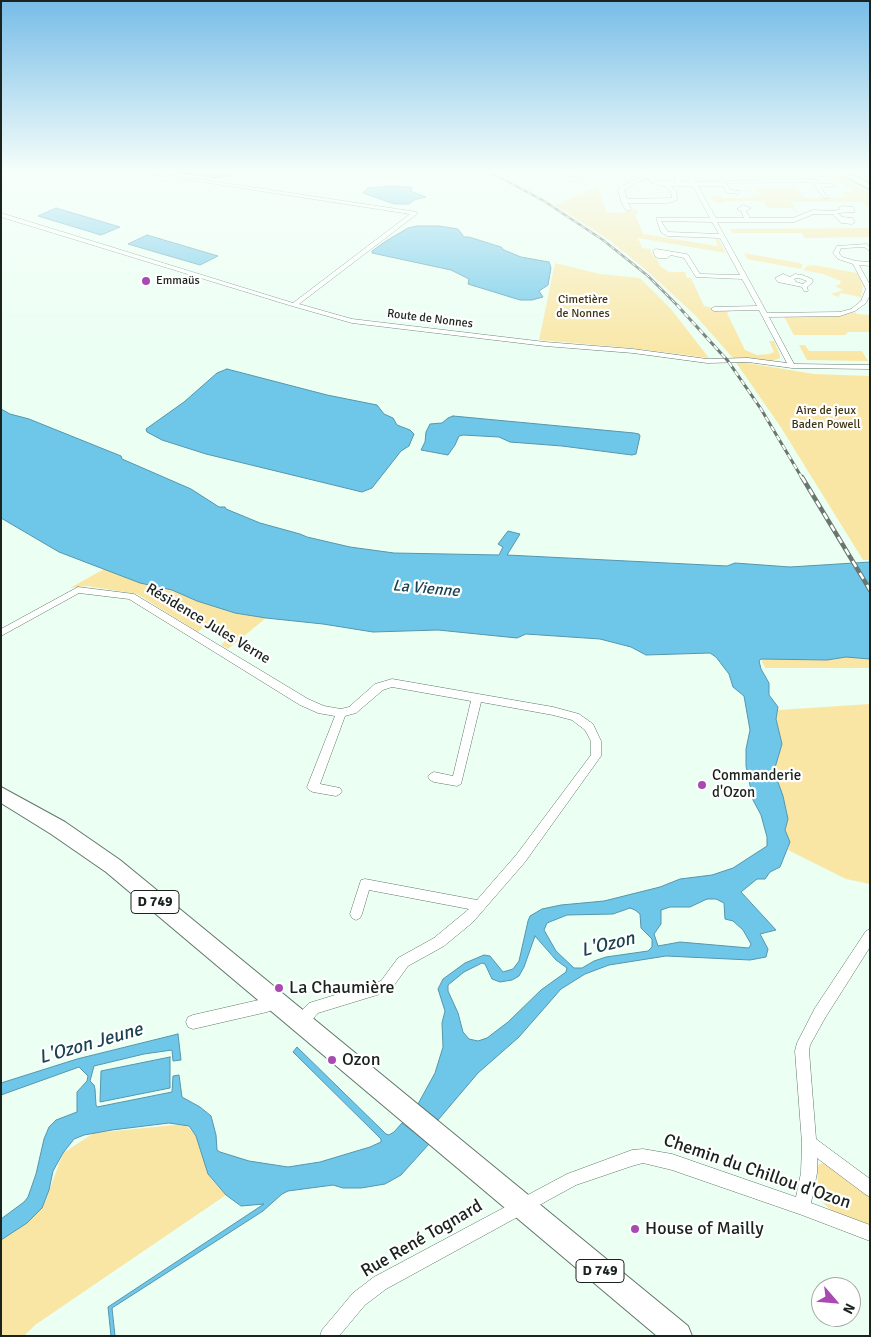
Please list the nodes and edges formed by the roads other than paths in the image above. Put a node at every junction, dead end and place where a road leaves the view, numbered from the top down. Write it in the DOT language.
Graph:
graph roads {
  1 [pos="58,233"];
  2 [pos="388,233"];
  3 [pos="667,233"];
  4 [pos="722,236"];
  5 [pos="860,246"];
  6 [pos="670,253"];
  7 [pos="855,264"];
  8 [pos="870,264"];
  9 [pos="744,277"];
  10 [pos="789,279"];
  11 [pos="805,288"];
  12 [pos="294,305"];
  13 [pos="714,308"];
  14 [pos="763,312"];
  15 [pos="792,366"];
  16 [pos="870,367"];
  17 [pos="1,633"];
  18 [pos="477,698"];
  19 [pos="341,713"];
  20 [pos="434,777"];
  21 [pos="336,791"];
  22 [pos="1,794"];
  23 [pos="480,906"];
  24 [pos="356,914"];
  25 [pos="870,935"];
  26 [pos="272,1000"];
  27 [pos="193,1022"];
  28 [pos="300,1023"];
  29 [pos="400,1106"];
  30 [pos="809,1143"];
  31 [pos="870,1189"];
  32 [pos="521,1206"];
  33 [pos="802,1207"];
  34 [pos="870,1233"];
  35 [pos="328,1336"];
  36 [pos="678,1336"];
  1 -- 12 [label="street, Route de Nonnes"];
  2 -- 12 [label="street"];
  3 -- 4 [label="street"];
  4 -- 9 [label="street"];
  5 -- 7 [label="street"];
  6 -- 9 [label="street"];
  7 -- 8 [label="street"];
  7 -- 14 [label="street"];
  9 -- 14 [label="street"];
  10 -- 11 [label="street"];
  12 -- 15 [label="street, Route de Nonnes"];
  13 -- 14 [label="street"];
  14 -- 15 [label="street"];
  15 -- 16 [label="street, Route de Nonnes"];
  17 -- 19 [label="street, Résidence Jules Verne"];
  18 -- 19 [label="street"];
  18 -- 20 [label="street"];
  18 -- 23 [label="street"];
  19 -- 21 [label="street"];
  22 -- 26 [label="main road, D 749"];
  23 -- 24 [label="street"];
  23 -- 28 [label="street"];
  25 -- 30 [label="street"];
  26 -- 27 [label="street"];
  26 -- 28 [label="main road, D 749"];
  28 -- 29 [label="main road, D 749"];
  29 -- 32 [label="main road, D 749"];
  30 -- 31 [label="street"];
  30 -- 33 [label="street"];
  32 -- 33 [label="street, Chemin du Chillou d'Ozon"];
  32 -- 35 [label="street, Rue René Tognard"];
  32 -- 36 [label="main road, D 749"];
  33 -- 34 [label="street, Chemin du Chillou d'Ozon"];
}
